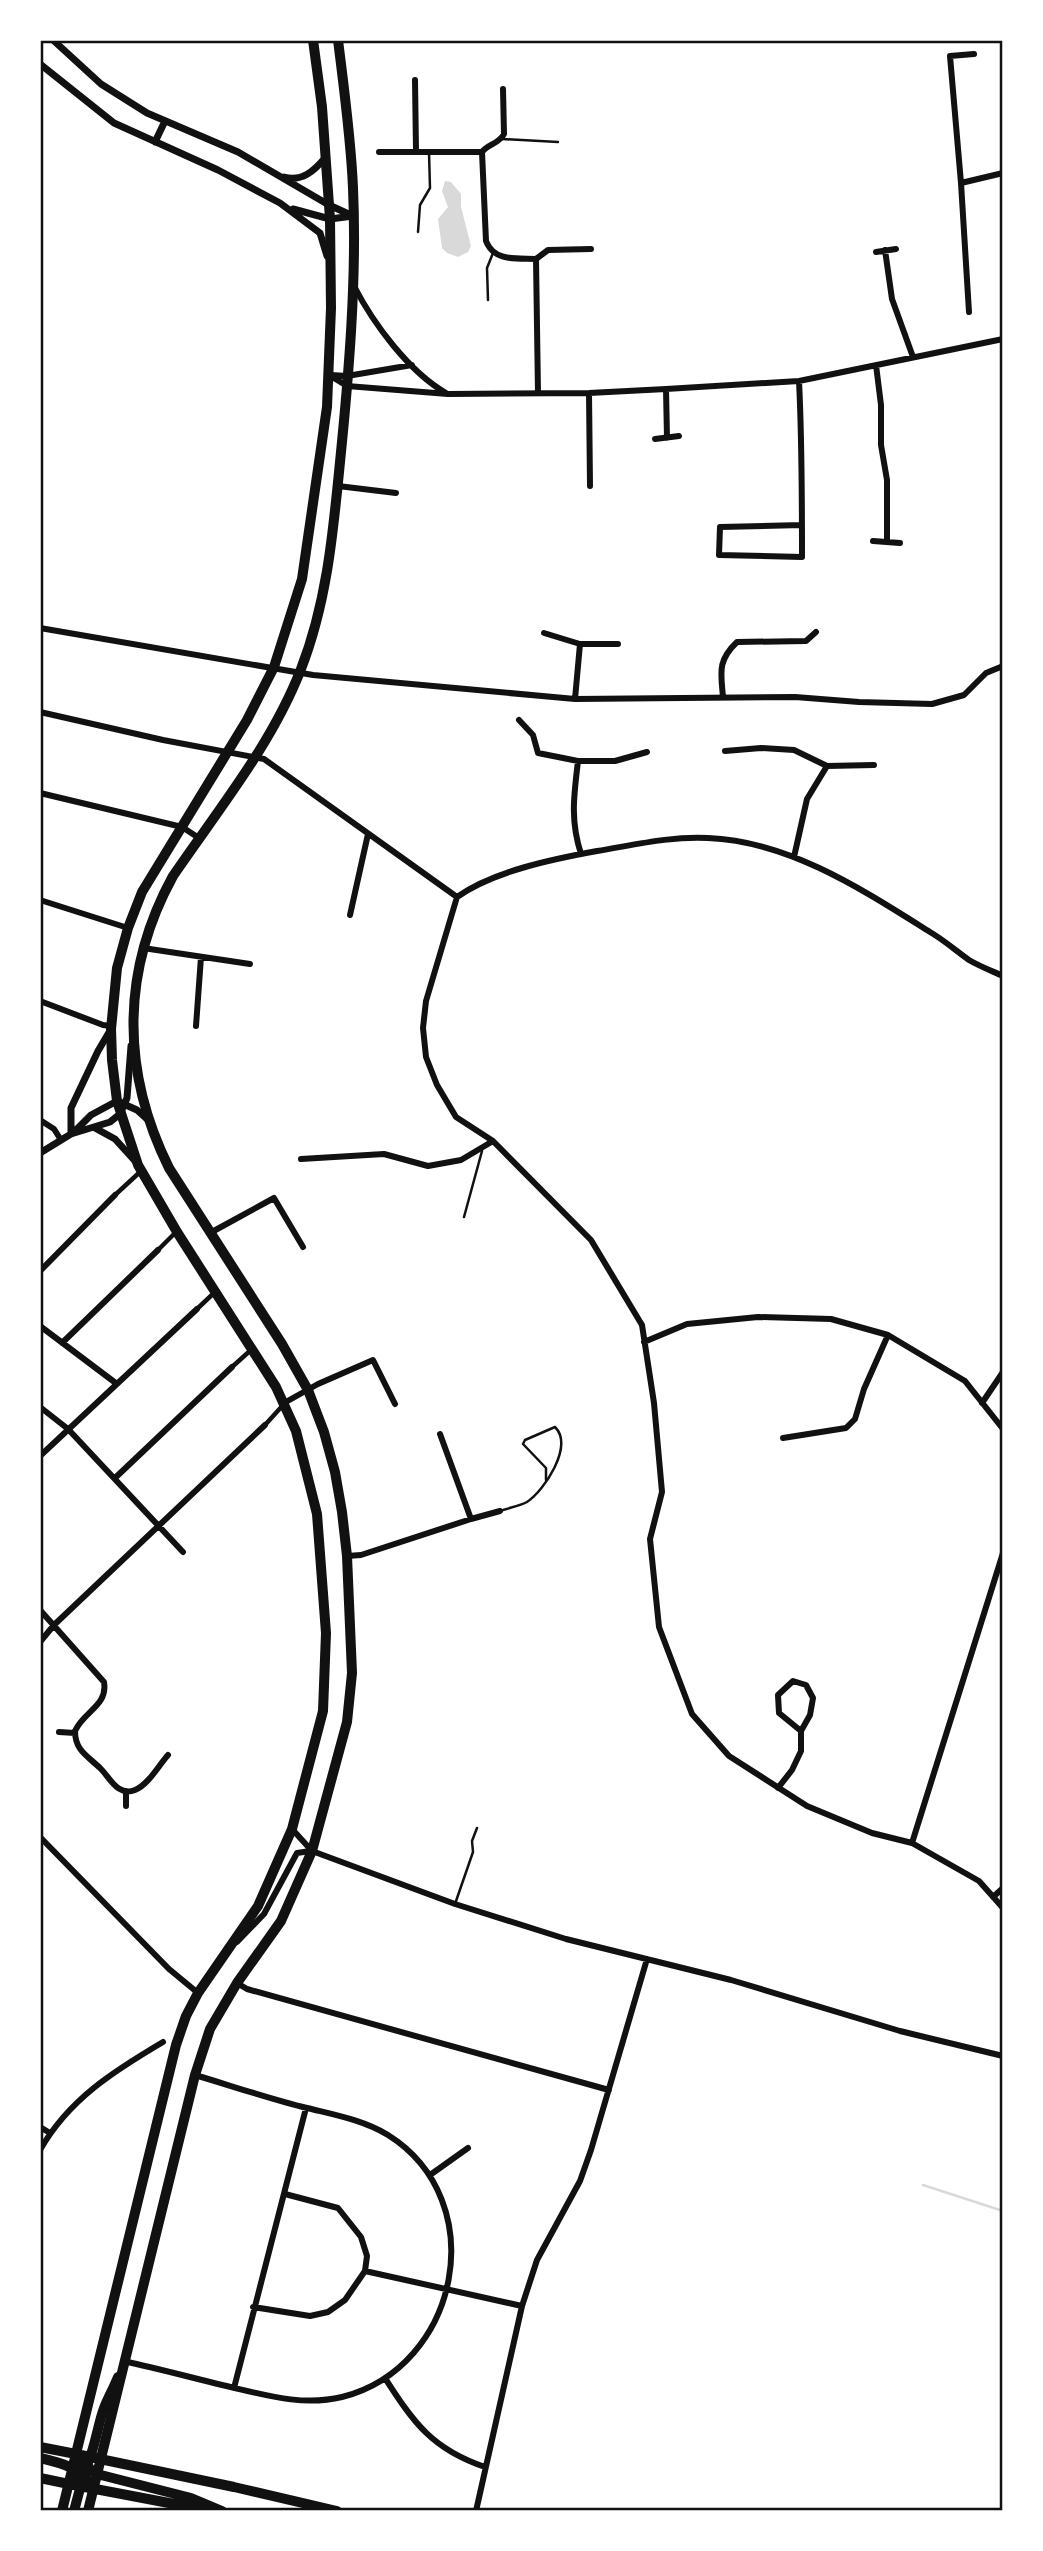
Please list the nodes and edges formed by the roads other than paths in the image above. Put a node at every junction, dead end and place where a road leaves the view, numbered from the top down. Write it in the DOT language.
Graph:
graph roads {
  1 [pos="53,40"];
  2 [pos="313,40"];
  3 [pos="338,40"];
  4 [pos="974,54"];
  5 [pos="40,64"];
  6 [pos="415,80"];
  7 [pos="503,89"];
  8 [pos="165,121"];
  9 [pos="502,139"];
  10 [pos="155,142"];
  11 [pos="558,142"];
  12 [pos="416,151"];
  13 [pos="379,152"];
  14 [pos="429,152"];
  15 [pos="482,152"];
  16 [pos="326,158"];
  17 [pos="1003,173"];
  18 [pos="276,174"];
  19 [pos="961,183"];
  20 [pos="280,203"];
  21 [pos="329,205"];
  22 [pos="353,216"];
  23 [pos="330,219"];
  24 [pos="418,232"];
  25 [pos="591,249"];
  26 [pos="896,249"];
  27 [pos="886,250"];
  28 [pos="493,252"];
  29 [pos="876,252"];
  30 [pos="536,259"];
  31 [pos="330,267"];
  32 [pos="352,280"];
  33 [pos="488,300"];
  34 [pos="969,312"];
  35 [pos="1003,340"];
  36 [pos="348,354"];
  37 [pos="913,357"];
  38 [pos="412,365"];
  39 [pos="876,365"];
  40 [pos="329,375"];
  41 [pos="347,381"];
  42 [pos="799,381"];
  43 [pos="666,389"];
  44 [pos="589,393"];
  45 [pos="448,394"];
  46 [pos="538,394"];
  47 [pos="679,436"];
  48 [pos="667,438"];
  49 [pos="655,439"];
  50 [pos="338,486"];
  51 [pos="590,486"];
  52 [pos="396,493"];
  53 [pos="802,525"];
  54 [pos="873,541"];
  55 [pos="887,542"];
  56 [pos="900,543"];
  57 [pos="40,628"];
  58 [pos="816,632"];
  59 [pos="544,633"];
  60 [pos="580,644"];
  61 [pos="618,644"];
  62 [pos="1003,666"];
  63 [pos="274,667"];
  64 [pos="300,672"];
  65 [pos="723,698"];
  66 [pos="575,699"];
  67 [pos="40,712"];
  68 [pos="519,720"];
  69 [pos="228,751"];
  70 [pos="725,751"];
  71 [pos="647,752"];
  72 [pos="254,757"];
  73 [pos="578,761"];
  74 [pos="874,765"];
  75 [pos="827,766"];
  76 [pos="40,793"];
  77 [pos="182,827"];
  78 [pos="368,834"];
  79 [pos="199,838"];
  80 [pos="581,854"];
  81 [pos="794,856"];
  82 [pos="457,897"];
  83 [pos="40,900"];
  84 [pos="350,915"];
  85 [pos="128,928"];
  86 [pos="143,948"];
  87 [pos="201,957"];
  88 [pos="250,964"];
  89 [pos="1003,976"];
  90 [pos="40,1001"];
  91 [pos="196,1026"];
  92 [pos="111,1028"];
  93 [pos="133,1031"];
  94 [pos="121,1102"];
  95 [pos="120,1114"];
  96 [pos="40,1120"];
  97 [pos="148,1120"];
  98 [pos="95,1128"];
  99 [pos="72,1133"];
  100 [pos="61,1140"];
  101 [pos="493,1141"];
  102 [pos="482,1148"];
  103 [pos="40,1153"];
  104 [pos="301,1159"];
  105 [pos="139,1168"];
  106 [pos="116,1195"];
  107 [pos="464,1217"];
  108 [pos="177,1232"];
  109 [pos="211,1233"];
  110 [pos="303,1247"];
  111 [pos="158,1250"];
  112 [pos="40,1271"];
  113 [pos="216,1290"];
  114 [pos="197,1309"];
  115 [pos="40,1326"];
  116 [pos="888,1335"];
  117 [pos="644,1342"];
  118 [pos="62,1343"];
  119 [pos="253,1348"];
  120 [pos="232,1367"];
  121 [pos="1003,1372"];
  122 [pos="117,1384"];
  123 [pos="308,1390"];
  124 [pos="982,1403"];
  125 [pos="284,1404"];
  126 [pos="395,1404"];
  127 [pos="40,1407"];
  128 [pos="265,1425"];
  129 [pos="68,1429"];
  130 [pos="1003,1429"];
  131 [pos="440,1434"];
  132 [pos="783,1438"];
  133 [pos="40,1456"];
  134 [pos="115,1478"];
  135 [pos="546,1480"];
  136 [pos="500,1511"];
  137 [pos="471,1520"];
  138 [pos="160,1526"];
  139 [pos="183,1552"];
  140 [pos="1003,1553"];
  141 [pos="347,1556"];
  142 [pos="40,1611"];
  143 [pos="54,1625"];
  144 [pos="40,1642"];
  145 [pos="801,1731"];
  146 [pos="59,1732"];
  147 [pos="75,1733"];
  148 [pos="168,1755"];
  149 [pos="778,1787"];
  150 [pos="126,1791"];
  151 [pos="126,1806"];
  152 [pos="477,1828"];
  153 [pos="292,1829"];
  154 [pos="40,1838"];
  155 [pos="912,1843"];
  156 [pos="312,1851"];
  157 [pos="1003,1888"];
  158 [pos="993,1897"];
  159 [pos="455,1904"];
  160 [pos="1003,1908"];
  161 [pos="229,1951"];
  162 [pos="647,1959"];
  163 [pos="237,1983"];
  164 [pos="198,1993"];
  165 [pos="163,2042"];
  166 [pos="1003,2056"];
  167 [pos="195,2075"];
  168 [pos="609,2090"];
  169 [pos="306,2108"];
  170 [pos="40,2127"];
  171 [pos="50,2133"];
  172 [pos="468,2148"];
  173 [pos="40,2150"];
  174 [pos="430,2175"];
  175 [pos="285,2194"];
  176 [pos="365,2271"];
  177 [pos="448,2290"];
  178 [pos="253,2306"];
  179 [pos="522,2306"];
  180 [pos="123,2361"];
  181 [pos="120,2374"];
  182 [pos="385,2378"];
  183 [pos="234,2388"];
  184 [pos="40,2447"];
  185 [pos="76,2455"];
  186 [pos="40,2458"];
  187 [pos="89,2458"];
  188 [pos="102,2460"];
  189 [pos="485,2467"];
  190 [pos="85,2471"];
  191 [pos="40,2478"];
  192 [pos="69,2484"];
  193 [pos="80,2486"];
  194 [pos="93,2488"];
  195 [pos="62,2511"];
  196 [pos="74,2511"];
  197 [pos="88,2511"];
  198 [pos="211,2511"];
  199 [pos="222,2511"];
  200 [pos="337,2511"];
  201 [pos="476,2511"];
  1 -- 8 [label="street"];
  2 -- 16 [label="main road"];
  3 -- 22 [label="main road"];
  4 -- 19 [label="street"];
  5 -- 10 [label="street"];
  6 -- 12 [label="street"];
  7 -- 9 [label="street"];
  8 -- 10 [label="street"];
  8 -- 18 [label="street"];
  9 -- 11 [label="lane"];
  9 -- 15 [label="street"];
  10 -- 20 [label="street"];
  12 -- 13 [label="street"];
  12 -- 14 [label="street"];
  14 -- 15 [label="street"];
  14 -- 24 [label="lane"];
  15 -- 28 [label="street"];
  16 -- 18 [label="street"];
  16 -- 21 [label="main road"];
  17 -- 19 [label="street"];
  18 -- 21 [label="street"];
  19 -- 34 [label="street"];
  20 -- 23 [label="street"];
  20 -- 31 [label="street"];
  21 -- 22 [label="street"];
  21 -- 23 [label="main road"];
  22 -- 23 [label="street"];
  22 -- 32 [label="main road"];
  23 -- 31 [label="main road"];
  25 -- 30 [label="street"];
  26 -- 27 [label="street"];
  27 -- 29 [label="street"];
  27 -- 37 [label="street"];
  28 -- 30 [label="street"];
  28 -- 33 [label="lane"];
  30 -- 46 [label="street"];
  31 -- 40 [label="main road"];
  32 -- 36 [label="main road"];
  32 -- 38 [label="street"];
  35 -- 37 [label="street"];
  36 -- 40 [label="main road"];
  36 -- 41 [label="main road"];
  37 -- 39 [label="street"];
  38 -- 41 [label="street"];
  38 -- 45 [label="street"];
  39 -- 42 [label="street"];
  39 -- 55 [label="street"];
  40 -- 41 [label="street"];
  40 -- 63 [label="main road"];
  41 -- 45 [label="street"];
  41 -- 50 [label="main road"];
  42 -- 43 [label="street"];
  42 -- 53 [label="street"];
  43 -- 44 [label="street"];
  43 -- 48 [label="street"];
  44 -- 46 [label="street"];
  44 -- 51 [label="street"];
  45 -- 46 [label="street"];
  47 -- 48 [label="street"];
  48 -- 49 [label="street"];
  50 -- 52 [label="street"];
  50 -- 64 [label="main road"];
  53 -- 53 [label="street"];
  54 -- 55 [label="street"];
  55 -- 56 [label="street"];
  57 -- 63 [label="street"];
  58 -- 65 [label="street"];
  59 -- 60 [label="street"];
  60 -- 61 [label="street"];
  60 -- 66 [label="street"];
  62 -- 65 [label="street"];
  63 -- 64 [label="street"];
  63 -- 69 [label="main road"];
  64 -- 66 [label="street"];
  64 -- 72 [label="main road"];
  65 -- 66 [label="street"];
  67 -- 69 [label="street"];
  68 -- 73 [label="street"];
  69 -- 72 [label="street"];
  69 -- 77 [label="main road"];
  70 -- 75 [label="street"];
  71 -- 73 [label="street"];
  72 -- 78 [label="street"];
  72 -- 79 [label="main road"];
  73 -- 80 [label="street"];
  74 -- 75 [label="street"];
  75 -- 81 [label="street"];
  76 -- 77 [label="street"];
  77 -- 79 [label="street"];
  77 -- 85 [label="main road"];
  78 -- 82 [label="street"];
  78 -- 84 [label="street"];
  79 -- 86 [label="main road"];
  80 -- 81 [label="street"];
  80 -- 82 [label="street"];
  81 -- 89 [label="street"];
  82 -- 101 [label="street"];
  83 -- 85 [label="street"];
  85 -- 92 [label="main road"];
  86 -- 87 [label="street"];
  86 -- 93 [label="main road"];
  87 -- 88 [label="street"];
  87 -- 91 [label="street"];
  90 -- 92 [label="street"];
  92 -- 94 [label="main road"];
  92 -- 99 [label="street"];
  93 -- 94 [label="street"];
  93 -- 97 [label="main road"];
  94 -- 95 [label="main road"];
  94 -- 97 [label="street"];
  94 -- 99 [label="street"];
  95 -- 98 [label="street"];
  95 -- 105 [label="main road"];
  96 -- 100 [label="street"];
  97 -- 109 [label="main road"];
  98 -- 99 [label="street"];
  98 -- 105 [label="street"];
  99 -- 100 [label="street"];
  100 -- 103 [label="street"];
  101 -- 102 [label="street"];
  101 -- 117 [label="street"];
  102 -- 104 [label="street"];
  102 -- 107 [label="lane"];
  105 -- 106 [label="street"];
  105 -- 108 [label="main road"];
  106 -- 112 [label="street"];
  108 -- 111 [label="street"];
  108 -- 113 [label="main road"];
  109 -- 110 [label="street"];
  109 -- 123 [label="main road"];
  111 -- 118 [label="street"];
  113 -- 114 [label="street"];
  113 -- 119 [label="main road"];
  114 -- 122 [label="street"];
  115 -- 118 [label="street"];
  116 -- 117 [label="street"];
  116 -- 124 [label="street"];
  116 -- 132 [label="street"];
  117 -- 149 [label="street"];
  118 -- 122 [label="street"];
  119 -- 120 [label="street"];
  119 -- 125 [label="main road"];
  120 -- 134 [label="street"];
  121 -- 124 [label="street"];
  122 -- 129 [label="street"];
  123 -- 125 [label="street"];
  123 -- 126 [label="street"];
  123 -- 141 [label="main road"];
  124 -- 130 [label="street"];
  125 -- 128 [label="street"];
  125 -- 153 [label="main road"];
  127 -- 129 [label="street"];
  128 -- 138 [label="street"];
  129 -- 133 [label="street"];
  129 -- 134 [label="street"];
  131 -- 137 [label="street"];
  134 -- 138 [label="street"];
  135 -- 135 [label="lane"];
  135 -- 136 [label="lane"];
  136 -- 137 [label="street"];
  137 -- 141 [label="street"];
  138 -- 139 [label="street"];
  138 -- 143 [label="street"];
  140 -- 155 [label="street"];
  141 -- 156 [label="main road"];
  142 -- 143 [label="street"];
  143 -- 144 [label="street"];
  143 -- 147 [label="street"];
  145 -- 145 [label="street"];
  145 -- 149 [label="street"];
  146 -- 147 [label="street"];
  147 -- 150 [label="street"];
  148 -- 150 [label="street"];
  149 -- 155 [label="street"];
  150 -- 151 [label="street"];
  152 -- 159 [label="lane"];
  153 -- 156 [label="street"];
  153 -- 161 [label="main road"];
  154 -- 164 [label="street"];
  155 -- 158 [label="street"];
  156 -- 159 [label="street"];
  156 -- 161 [label="street"];
  156 -- 163 [label="main road"];
  157 -- 158 [label="street"];
  158 -- 160 [label="street"];
  159 -- 162 [label="street"];
  161 -- 164 [label="main road"];
  162 -- 166 [label="street"];
  162 -- 168 [label="street"];
  163 -- 167 [label="main road"];
  163 -- 168 [label="street"];
  164 -- 185 [label="main road"];
  165 -- 171 [label="street"];
  167 -- 169 [label="street"];
  167 -- 180 [label="main road"];
  168 -- 179 [label="street"];
  169 -- 174 [label="street"];
  169 -- 175 [label="street"];
  170 -- 171 [label="street"];
  171 -- 173 [label="street"];
  172 -- 174 [label="street"];
  174 -- 177 [label="street"];
  175 -- 176 [label="street"];
  175 -- 178 [label="street"];
  176 -- 177 [label="street"];
  176 -- 178 [label="street"];
  177 -- 179 [label="street"];
  177 -- 182 [label="street"];
  178 -- 183 [label="street"];
  179 -- 189 [label="street"];
  180 -- 181 [label="main road"];
  180 -- 183 [label="street"];
  181 -- 187 [label="main road"];
  181 -- 188 [label="main road"];
  182 -- 183 [label="street"];
  182 -- 189 [label="street"];
  184 -- 185 [label="main road"];
  185 -- 187 [label="main road"];
  185 -- 190 [label="main road"];
  186 -- 190 [label="main road"];
  187 -- 188 [label="main road"];
  187 -- 190 [label="main road"];
  188 -- 190 [label="main road"];
  188 -- 200 [label="main road"];
  189 -- 201 [label="street"];
  190 -- 192 [label="main road"];
  190 -- 193 [label="main road"];
  190 -- 194 [label="main road"];
  190 -- 199 [label="main road"];
  191 -- 192 [label="main road"];
  192 -- 193 [label="main road"];
  192 -- 195 [label="main road"];
  193 -- 194 [label="main road"];
  193 -- 196 [label="main road"];
  194 -- 197 [label="main road"];
  194 -- 198 [label="main road"];
}
